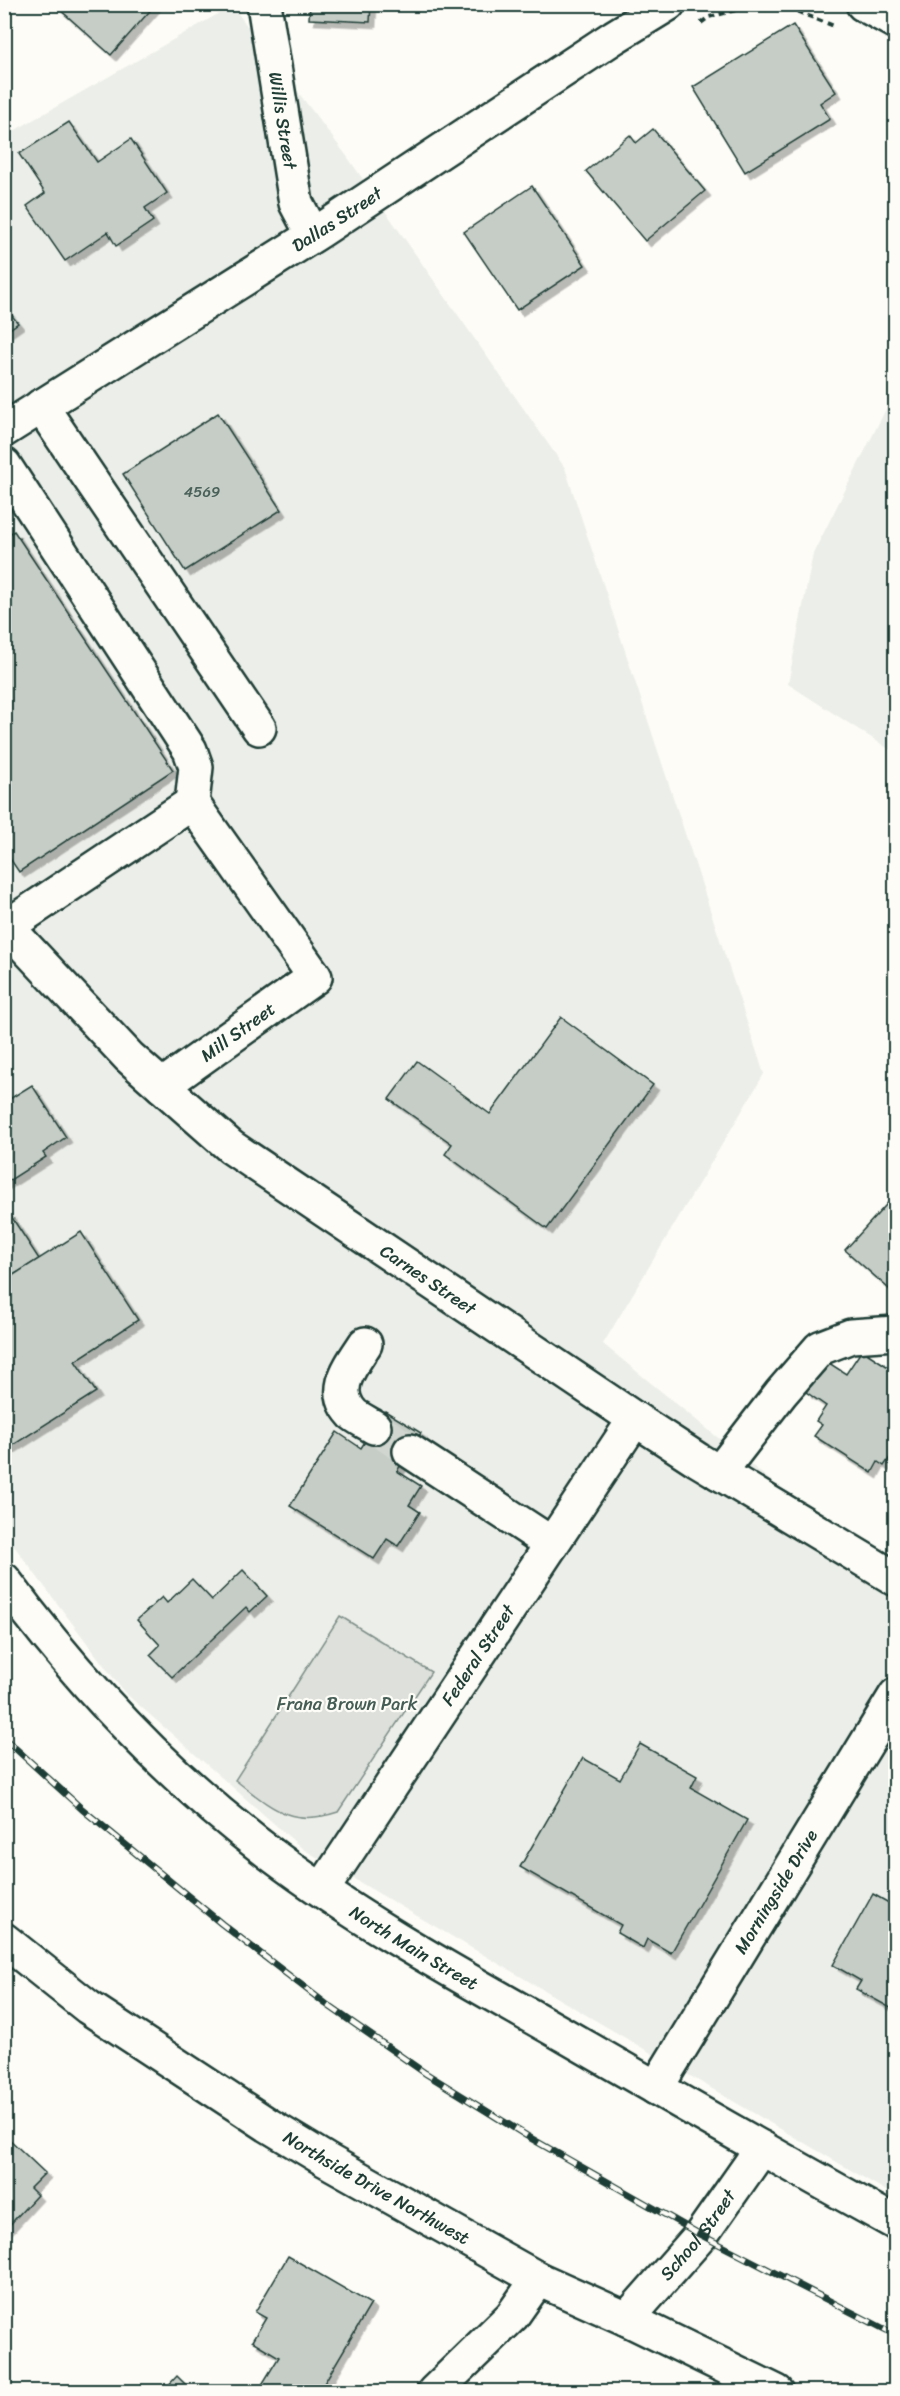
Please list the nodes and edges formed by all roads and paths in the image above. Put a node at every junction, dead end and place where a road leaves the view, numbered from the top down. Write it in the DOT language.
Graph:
graph roads {
  1 [pos="264,4"];
  2 [pos="668,4"];
  3 [pos="863,4"];
  4 [pos="896,22"];
  5 [pos="313,235"];
  6 [pos="41,406"];
  7 [pos="4,430"];
  8 [pos="4,465"];
  9 [pos="259,728"];
  10 [pos="192,803"];
  11 [pos="5,925"];
  12 [pos="162,1086"];
  13 [pos="896,1333"];
  14 [pos="365,1344"];
  15 [pos="635,1419"];
  16 [pos="374,1427"];
  17 [pos="410,1451"];
  18 [pos="719,1473"];
  19 [pos="552,1544"];
  20 [pos="896,1579"];
  21 [pos="4,1580"];
  22 [pos="896,1695"];
  23 [pos="322,1890"];
  24 [pos="4,1940"];
  25 [pos="656,2088"];
  26 [pos="762,2148"];
  27 [pos="896,2223"];
  28 [pos="538,2279"];
  29 [pos="627,2319"];
  30 [pos="434,2391"];
  31 [pos="777,2391"];
  1 -- 5 [label="street, Willis Street"];
  2 -- 5 [label="street, Dallas Street"];
  3 -- 4 [label="street"];
  5 -- 6 [label="street, Dallas Street"];
  6 -- 7 [label="street, Dallas Street"];
  6 -- 9 [label="street"];
  8 -- 10 [label="street"];
  10 -- 11 [label="street"];
  10 -- 12 [label="street, Mill Street"];
  11 -- 12 [label="street, Carnes Street"];
  12 -- 15 [label="street, Carnes Street"];
  13 -- 18 [label="street"];
  14 -- 16 [label="street"];
  15 -- 18 [label="street, Carnes Street"];
  15 -- 19 [label="street, Federal Street"];
  17 -- 19 [label="street"];
  18 -- 20 [label="street, Carnes Street"];
  19 -- 23 [label="street, Federal Street"];
  21 -- 23 [label="street, North Main Street"];
  22 -- 25 [label="street, Morningside Drive"];
  23 -- 25 [label="street, North Main Street"];
  24 -- 28 [label="street, Northside Drive Northwest"];
  25 -- 26 [label="street, North Main Street"];
  26 -- 27 [label="street, North Main Street"];
  26 -- 29 [label="street, School Street"];
  28 -- 29 [label="street, Northside Drive Northwest"];
  28 -- 30 [label="street"];
  29 -- 31 [label="street, Northside Drive Northwest"];
}
